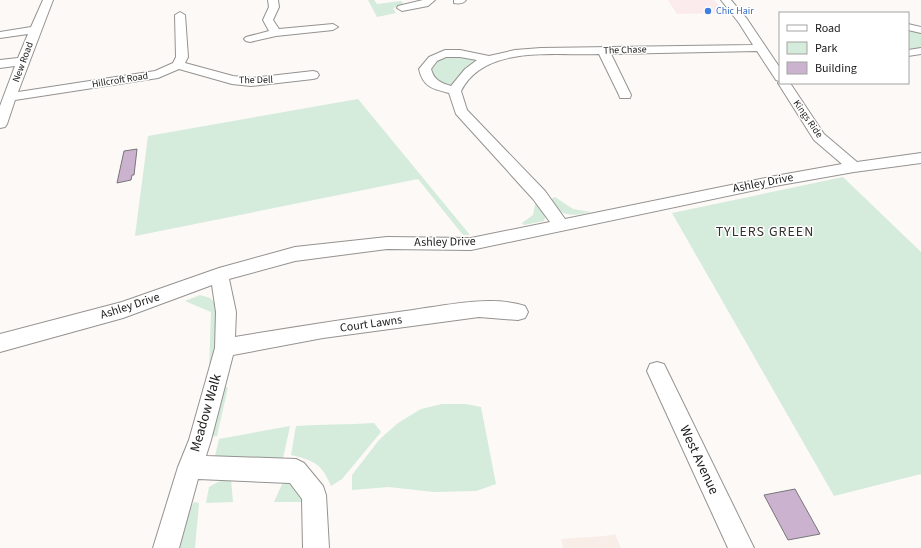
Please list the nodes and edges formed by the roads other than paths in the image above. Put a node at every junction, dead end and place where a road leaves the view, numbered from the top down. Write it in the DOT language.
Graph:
graph roads {
  1 [pos="48,0"];
  2 [pos="273,0"];
  3 [pos="430,0"];
  4 [pos="726,0"];
  5 [pos="402,8"];
  6 [pos="180,15"];
  7 [pos="326,25"];
  8 [pos="35,30"];
  9 [pos="276,33"];
  10 [pos="0,35"];
  11 [pos="250,39"];
  12 [pos="761,48"];
  13 [pos="603,50"];
  14 [pos="921,52"];
  15 [pos="909,53"];
  16 [pos="489,59"];
  17 [pos="774,59"];
  18 [pos="23,61"];
  19 [pos="0,64"];
  20 [pos="178,65"];
  21 [pos="779,74"];
  22 [pos="313,75"];
  23 [pos="785,84"];
  24 [pos="455,91"];
  25 [pos="625,95"];
  26 [pos="11,97"];
  27 [pos="0,124"];
  28 [pos="921,158"];
  29 [pos="854,167"];
  30 [pos="561,225"];
  31 [pos="219,275"];
  32 [pos="518,312"];
  33 [pos="0,343"];
  34 [pos="225,348"];
  35 [pos="657,371"];
  36 [pos="190,467"];
  37 [pos="166,548"];
  38 [pos="316,548"];
  39 [pos="741,548"];
  1 -- 8 [label="street, New Road"];
  2 -- 9 [label="street"];
  3 -- 5 [label="street"];
  4 -- 12 [label="street"];
  6 -- 20 [label="street"];
  7 -- 9 [label="street"];
  8 -- 10 [label="street"];
  8 -- 18 [label="street, New Road"];
  9 -- 11 [label="street"];
  12 -- 13 [label="street, The Chase"];
  12 -- 17 [label="street"];
  13 -- 16 [label="street, The Chase"];
  13 -- 25 [label="street"];
  14 -- 15 [label="street"];
  16 -- 24 [label="street, The Chase"];
  16 -- 24 [label="street, The Chase"];
  17 -- 21 [label="street"];
  18 -- 19 [label="street"];
  18 -- 26 [label="street, New Road"];
  20 -- 22 [label="street, The Dell"];
  20 -- 26 [label="street, Hillcroft Road"];
  23 -- 29 [label="street, Kings Ride"];
  24 -- 30 [label="street"];
  26 -- 27 [label="street, New Road"];
  28 -- 29 [label="street, Ashley Drive"];
  29 -- 30 [label="street, Ashley Drive"];
  30 -- 31 [label="street, Ashley Drive"];
  31 -- 33 [label="street, Ashley Drive"];
  31 -- 34 [label="street, Meadow Walk"];
  32 -- 34 [label="street, Court Lawns"];
  34 -- 36 [label="street, Meadow Walk"];
  35 -- 39 [label="street, West Avenue"];
  36 -- 37 [label="street, Meadow Walk"];
  36 -- 38 [label="street"];
}
